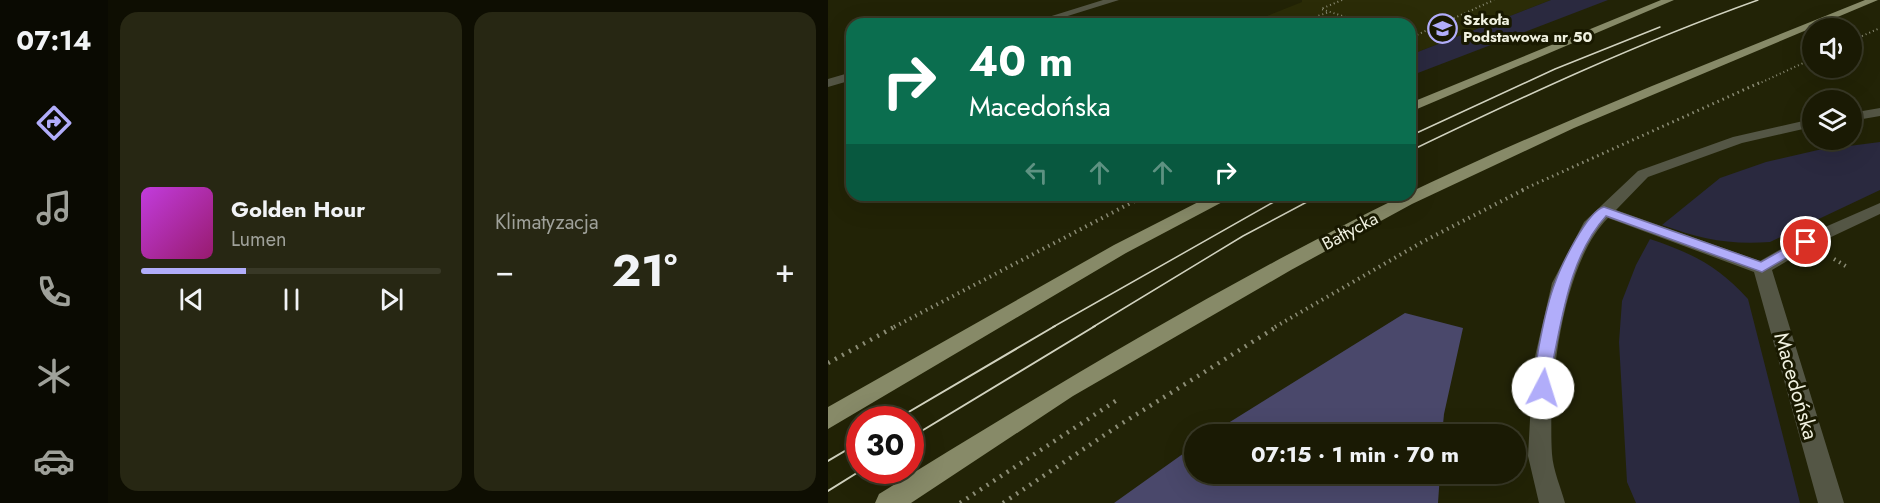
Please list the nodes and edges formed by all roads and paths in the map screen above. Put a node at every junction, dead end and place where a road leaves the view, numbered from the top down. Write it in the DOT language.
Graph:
graph roads {
  1 [pos="1114,0"];
  2 [pos="1342,0"];
  3 [pos="1494,0"];
  4 [pos="1669,0"];
  5 [pos="1873,0"];
  6 [pos="1329,12"];
  7 [pos="1052,18"];
  8 [pos="1312,18"];
  9 [pos="1348,18"];
  10 [pos="1880,28"];
  11 [pos="1416,35"];
  12 [pos="1862,36"];
  13 [pos="1802,63"];
  14 [pos="846,78"];
  15 [pos="828,83"];
  16 [pos="1416,105"];
  17 [pos="1880,112"];
  18 [pos="1862,115"];
  19 [pos="1802,125"];
  20 [pos="1416,196"];
  21 [pos="1134,201"];
  22 [pos="1212,201"];
  23 [pos="1406,201"];
  24 [pos="1880,208"];
  25 [pos="1604,211"];
  26 [pos="1762,268"];
  27 [pos="828,363"];
  28 [pos="1121,397"];
  29 [pos="828,419"];
  30 [pos="888,503"];
  31 [pos="960,503"];
  32 [pos="1003,503"];
  33 [pos="1552,503"];
  34 [pos="1831,503"];
  1 -- 7 [label="street"];
  2 -- 6 [label="path"];
  3 -- 11 [label="path"];
  4 -- 16 [label="main road"];
  5 -- 20 [label="main road, Bałtycka"];
  6 -- 8 [label="path"];
  6 -- 9 [label="path"];
  10 -- 12 [label="path"];
  13 -- 32 [label="path"];
  14 -- 15 [label="street"];
  17 -- 18 [label="street"];
  19 -- 25 [label="street"];
  21 -- 27 [label="path"];
  22 -- 29 [label="main road"];
  23 -- 30 [label="main road, Bałtycka"];
  24 -- 26 [label="street"];
  25 -- 26 [label="street"];
  25 -- 33 [label="street"];
  26 -- 34 [label="street, Macedońska"];
  28 -- 31 [label="path"];
}
